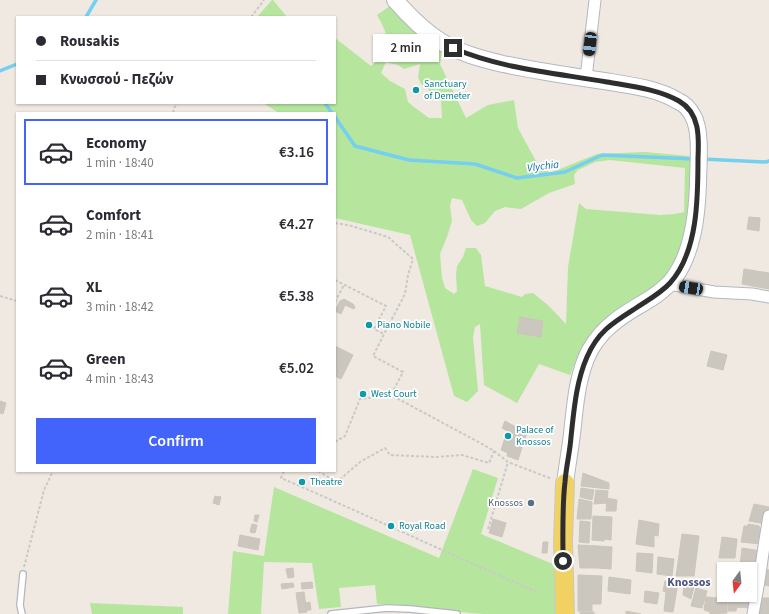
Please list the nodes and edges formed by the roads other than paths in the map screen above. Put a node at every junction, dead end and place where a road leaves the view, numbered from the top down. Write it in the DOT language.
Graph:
graph roads {
  1 [pos="395,0"];
  2 [pos="595,0"];
  3 [pos="586,78"];
  4 [pos="669,284"];
  5 [pos="769,297"];
  6 [pos="565,483"];
  7 [pos="769,516"];
  8 [pos="23,574"];
  9 [pos="22,614"];
  10 [pos="331,614"];
  11 [pos="457,614"];
  12 [pos="565,614"];
  13 [pos="753,614"];
  1 -- 3 [label="main road"];
  2 -- 3 [label="street"];
  3 -- 4 [label="main road"];
  4 -- 5 [label="street"];
  4 -- 6 [label="main road"];
  6 -- 12 [label="main road"];
  7 -- 13 [label="street"];
  8 -- 9 [label="lane"];
  10 -- 11 [label="lane"];
}
